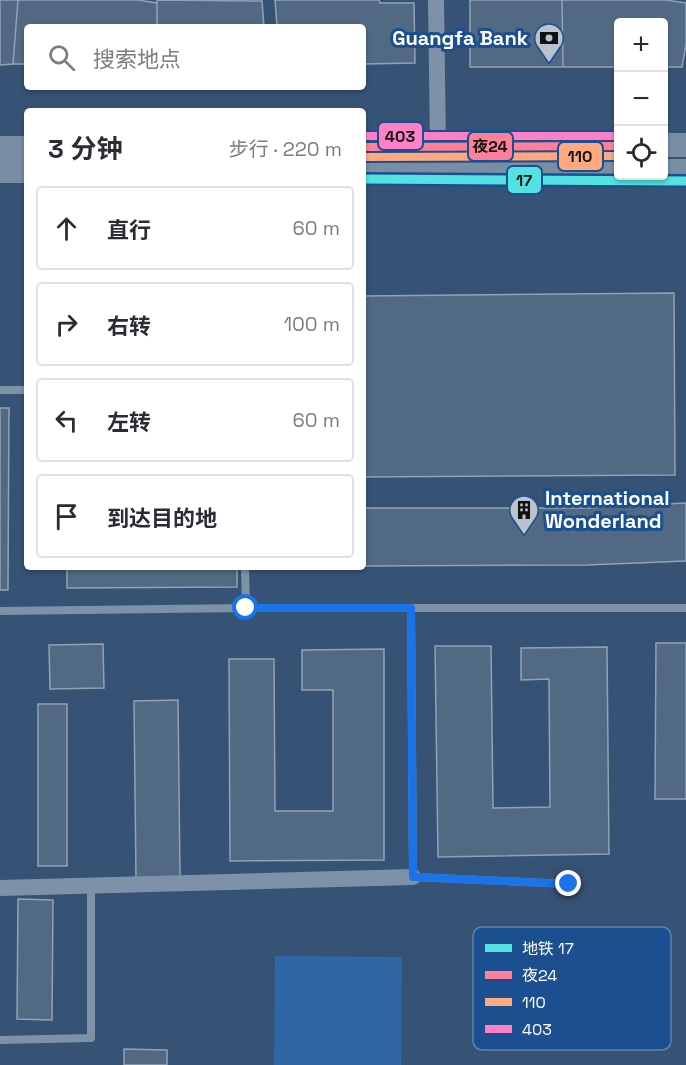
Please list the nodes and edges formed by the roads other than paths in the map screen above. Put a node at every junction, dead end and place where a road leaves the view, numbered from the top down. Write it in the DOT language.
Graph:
graph roads {
  1 [pos="436,0"];
  2 [pos="668,145"];
  3 [pos="686,145"];
  4 [pos="438,146"];
  5 [pos="614,146"];
  6 [pos="366,147"];
  7 [pos="0,148"];
  8 [pos="24,148"];
  9 [pos="366,170"];
  10 [pos="0,171"];
  11 [pos="24,171"];
  12 [pos="614,171"];
  13 [pos="668,171"];
  14 [pos="686,171"];
  15 [pos="0,390"];
  16 [pos="24,390"];
  17 [pos="245,570"];
  18 [pos="246,608"];
  19 [pos="411,608"];
  20 [pos="686,608"];
  21 [pos="0,611"];
  22 [pos="413,877"];
  23 [pos="569,884"];
  24 [pos="91,886"];
  25 [pos="0,888"];
  26 [pos="0,1040"];
  1 -- 4 [label="street"];
  2 -- 3 [label="main road"];
  4 -- 5 [label="main road"];
  4 -- 6 [label="main road"];
  7 -- 8 [label="main road"];
  9 -- 12 [label="main road"];
  10 -- 11 [label="main road"];
  13 -- 14 [label="main road"];
  15 -- 16 [label="lane"];
  17 -- 18 [label="lane"];
  18 -- 19 [label="lane"];
  18 -- 21 [label="lane"];
  19 -- 20 [label="lane"];
  19 -- 22 [label="lane"];
  22 -- 23 [label="lane"];
  22 -- 24 [label="street"];
  24 -- 25 [label="street"];
  24 -- 26 [label="lane"];
}
